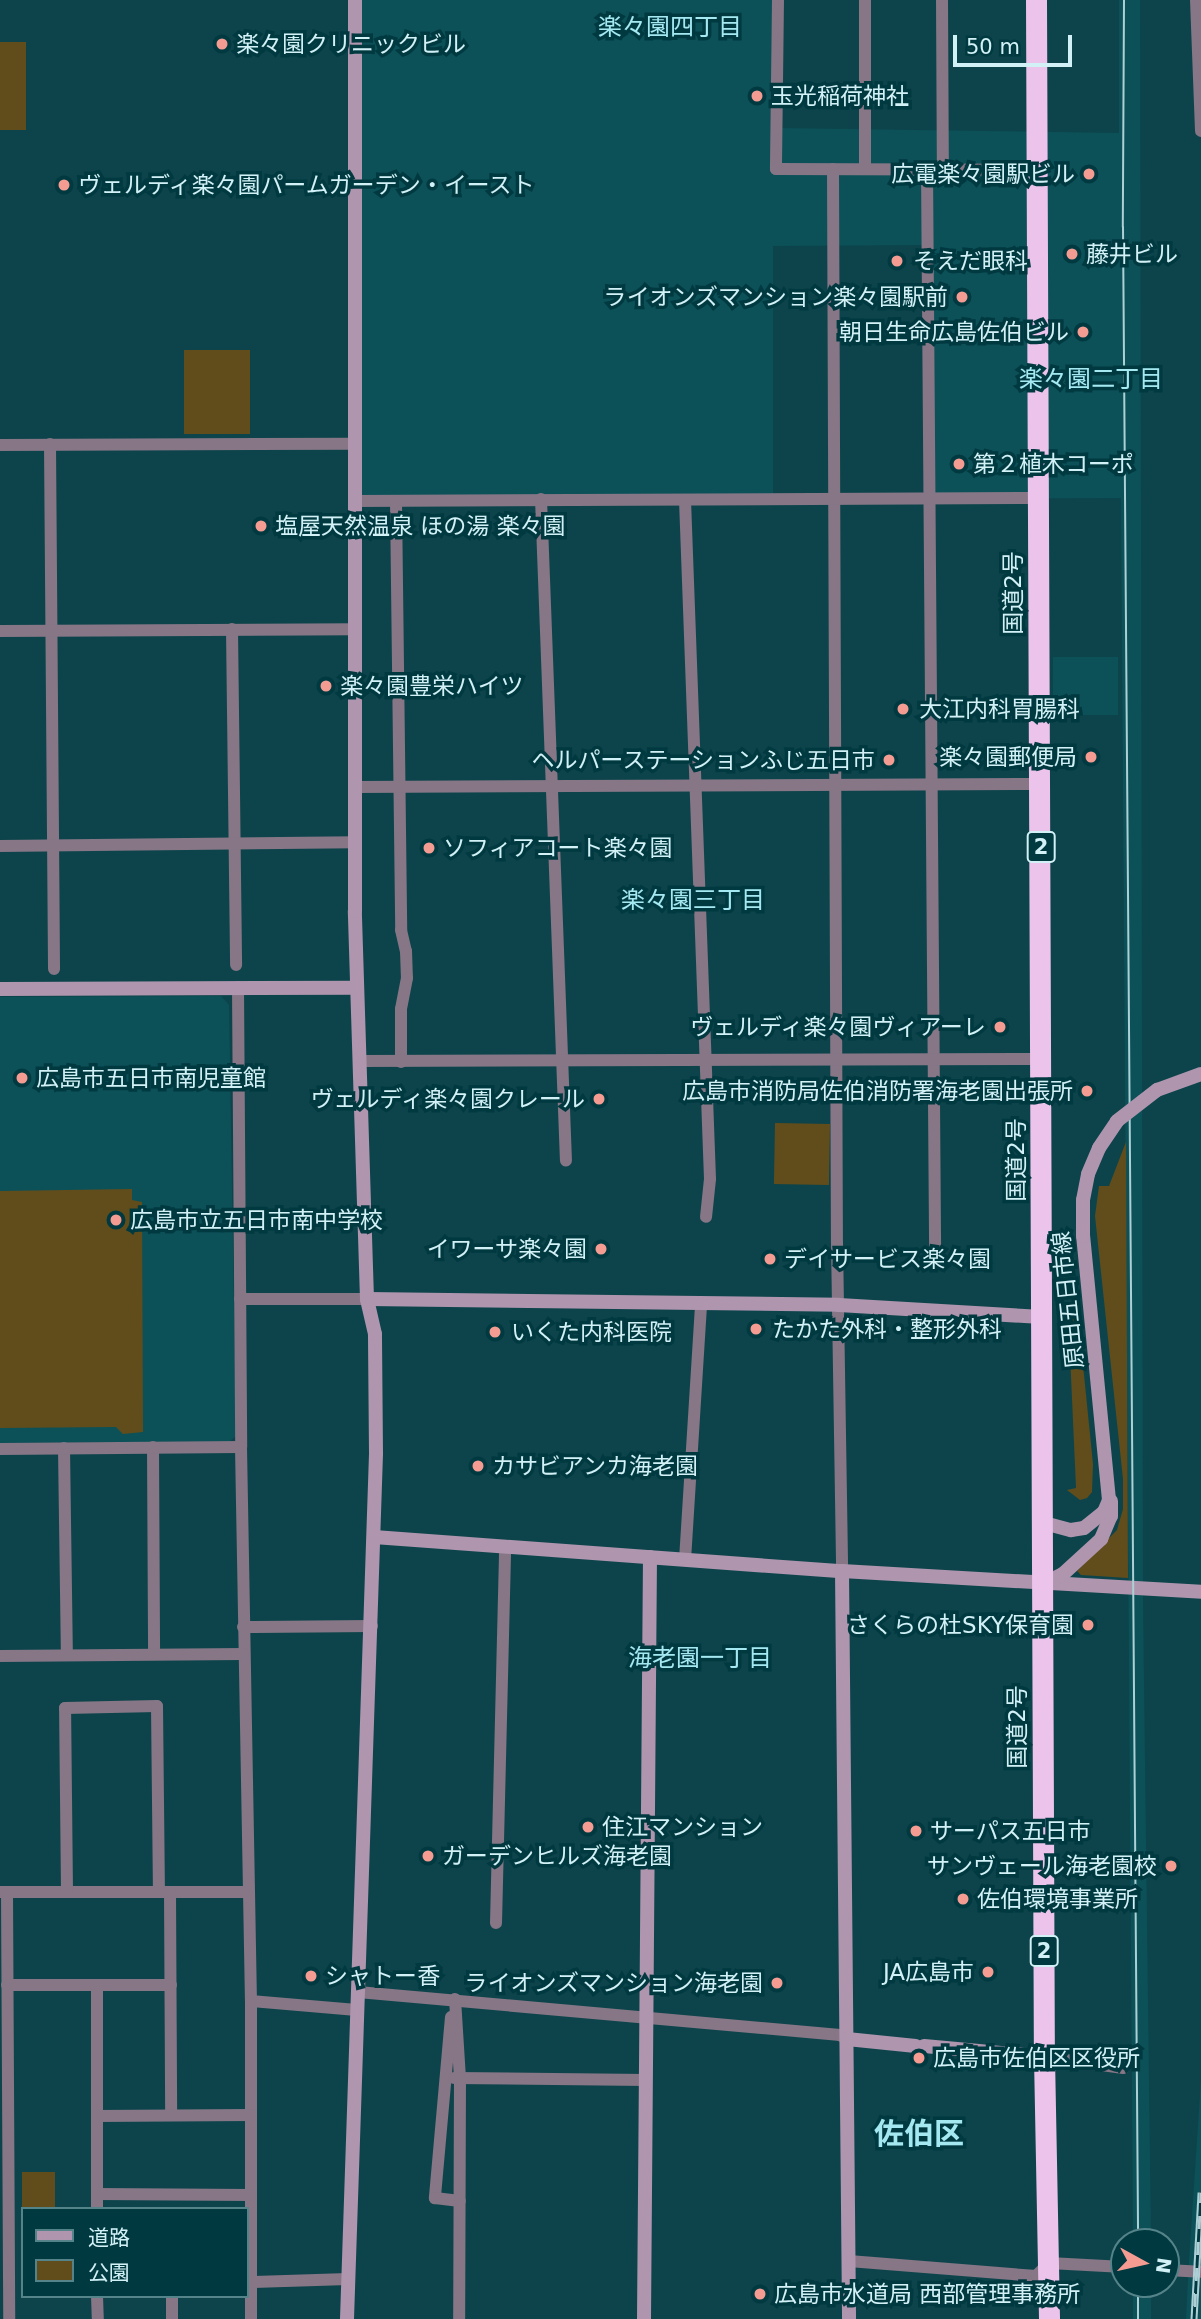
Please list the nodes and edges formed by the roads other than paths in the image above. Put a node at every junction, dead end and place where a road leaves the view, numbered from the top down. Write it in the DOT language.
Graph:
graph roads {
  1 [pos="355,0"];
  2 [pos="778,0"];
  3 [pos="865,0"];
  4 [pos="942,0"];
  5 [pos="1035,0"];
  6 [pos="1196,0"];
  7 [pos="1201,131"];
  8 [pos="833,169"];
  9 [pos="865,169"];
  10 [pos="927,169"];
  11 [pos="943,169"];
  12 [pos="1037,170"];
  13 [pos="50,444"];
  14 [pos="355,444"];
  15 [pos="0,445"];
  16 [pos="931,498"];
  17 [pos="1038,498"];
  18 [pos="541,499"];
  19 [pos="833,499"];
  20 [pos="685,500"];
  21 [pos="355,501"];
  22 [pos="396,502"];
  23 [pos="232,629"];
  24 [pos="355,629"];
  25 [pos="0,631"];
  26 [pos="52,631"];
  27 [pos="1041,784"];
  28 [pos="834,785"];
  29 [pos="934,785"];
  30 [pos="551,786"];
  31 [pos="356,787"];
  32 [pos="400,787"];
  33 [pos="695,787"];
  34 [pos="355,842"];
  35 [pos="234,843"];
  36 [pos="0,846"];
  37 [pos="54,846"];
  38 [pos="236,965"];
  39 [pos="54,969"];
  40 [pos="238,987"];
  41 [pos="357,988"];
  42 [pos="0,989"];
  43 [pos="1041,1059"];
  44 [pos="837,1060"];
  45 [pos="936,1060"];
  46 [pos="360,1061"];
  47 [pos="561,1061"];
  48 [pos="401,1062"];
  49 [pos="705,1062"];
  50 [pos="1201,1074"];
  51 [pos="566,1161"];
  52 [pos="706,1217"];
  53 [pos="935,1245"];
  54 [pos="240,1299"];
  55 [pos="368,1300"];
  56 [pos="701,1304"];
  57 [pos="839,1305"];
  58 [pos="1042,1317"];
  59 [pos="153,1447"];
  60 [pos="241,1447"];
  61 [pos="64,1448"];
  62 [pos="0,1449"];
  63 [pos="1110,1487"];
  64 [pos="1044,1523"];
  65 [pos="374,1537"];
  66 [pos="506,1546"];
  67 [pos="650,1557"];
  68 [pos="685,1560"];
  69 [pos="842,1572"];
  70 [pos="1044,1584"];
  71 [pos="1201,1592"];
  72 [pos="372,1626"];
  73 [pos="243,1627"];
  74 [pos="154,1653"];
  75 [pos="243,1654"];
  76 [pos="67,1655"];
  77 [pos="0,1656"];
  78 [pos="3,1892"];
  79 [pos="67,1892"];
  80 [pos="165,1892"];
  81 [pos="247,1892"];
  82 [pos="496,1923"];
  83 [pos="97,1985"];
  84 [pos="171,1985"];
  85 [pos="7,1986"];
  86 [pos="358,1992"];
  87 [pos="455,1999"];
  88 [pos="251,2001"];
  89 [pos="357,2010"];
  90 [pos="646,2017"];
  91 [pos="3,2029"];
  92 [pos="847,2039"];
  93 [pos="1044,2057"];
  94 [pos="1123,2068"];
  95 [pos="444,2078"];
  96 [pos="460,2078"];
  97 [pos="646,2080"];
  98 [pos="171,2115"];
  99 [pos="250,2115"];
  100 [pos="97,2116"];
  101 [pos="97,2194"];
  102 [pos="172,2194"];
  103 [pos="250,2195"];
  104 [pos="460,2201"];
  105 [pos="97,2207"];
  106 [pos="172,2207"];
  107 [pos="9,2214"];
  108 [pos="21,2214"];
  109 [pos="849,2262"];
  110 [pos="1049,2263"];
  111 [pos="1110,2266"];
  112 [pos="1180,2271"];
  113 [pos="1201,2272"];
  114 [pos="348,2280"];
  115 [pos="251,2282"];
  116 [pos="97,2298"];
  117 [pos="172,2298"];
  118 [pos="9,2319"];
  119 [pos="98,2319"];
  120 [pos="172,2319"];
  121 [pos="251,2319"];
  122 [pos="346,2319"];
  123 [pos="458,2319"];
  124 [pos="644,2319"];
  125 [pos="849,2319"];
  126 [pos="1049,2319"];
  1 -- 14 [label="street"];
  2 -- 8 [label="street"];
  3 -- 9 [label="street"];
  4 -- 11 [label="street"];
  5 -- 12 [label="highway, 国道2号 / 2"];
  6 -- 7 [label="street"];
  8 -- 9 [label="street"];
  8 -- 19 [label="street"];
  9 -- 10 [label="street"];
  10 -- 11 [label="street"];
  10 -- 16 [label="street"];
  11 -- 12 [label="street"];
  12 -- 17 [label="highway, 国道2号 / 2"];
  13 -- 14 [label="street"];
  13 -- 15 [label="street"];
  13 -- 26 [label="street"];
  14 -- 21 [label="street"];
  16 -- 17 [label="street"];
  16 -- 19 [label="street"];
  16 -- 29 [label="street"];
  17 -- 27 [label="highway, 国道2号 / 2"];
  18 -- 20 [label="street"];
  18 -- 22 [label="street"];
  18 -- 30 [label="street"];
  19 -- 20 [label="street"];
  19 -- 28 [label="street"];
  20 -- 33 [label="street"];
  21 -- 22 [label="street"];
  21 -- 24 [label="street"];
  22 -- 32 [label="street"];
  23 -- 24 [label="street"];
  23 -- 26 [label="street"];
  23 -- 35 [label="street"];
  24 -- 31 [label="street"];
  25 -- 26 [label="street"];
  26 -- 37 [label="street"];
  27 -- 29 [label="street"];
  27 -- 43 [label="highway, 国道2号 / 2"];
  28 -- 29 [label="street"];
  28 -- 33 [label="street"];
  28 -- 44 [label="street"];
  29 -- 45 [label="street"];
  30 -- 32 [label="street"];
  30 -- 33 [label="street"];
  30 -- 47 [label="street"];
  31 -- 32 [label="street"];
  31 -- 34 [label="street"];
  32 -- 48 [label="street"];
  33 -- 49 [label="street"];
  34 -- 35 [label="street"];
  34 -- 41 [label="street"];
  35 -- 37 [label="street"];
  35 -- 38 [label="street"];
  36 -- 37 [label="street"];
  37 -- 39 [label="street"];
  40 -- 41 [label="street"];
  40 -- 42 [label="street"];
  40 -- 54 [label="street"];
  41 -- 46 [label="street"];
  43 -- 45 [label="street"];
  43 -- 58 [label="highway, 国道2号 / 2"];
  44 -- 45 [label="street"];
  44 -- 49 [label="street"];
  44 -- 57 [label="street"];
  45 -- 53 [label="street"];
  46 -- 48 [label="street"];
  46 -- 55 [label="street"];
  47 -- 48 [label="street"];
  47 -- 49 [label="street"];
  47 -- 51 [label="street"];
  49 -- 52 [label="street"];
  50 -- 63 [label="street, 原田五日市線, bridge"];
  54 -- 55 [label="street"];
  54 -- 60 [label="street"];
  55 -- 56 [label="street"];
  55 -- 65 [label="street"];
  56 -- 57 [label="street"];
  56 -- 68 [label="street"];
  57 -- 58 [label="street"];
  57 -- 69 [label="street"];
  58 -- 64 [label="highway, 国道2号 / 2"];
  59 -- 60 [label="street"];
  59 -- 61 [label="street"];
  59 -- 74 [label="street"];
  60 -- 73 [label="street"];
  61 -- 62 [label="street"];
  61 -- 76 [label="street"];
  63 -- 64 [label="street, 原田五日市線"];
  63 -- 70 [label="street"];
  64 -- 70 [label="highway, 国道2号 / 2"];
  65 -- 66 [label="street"];
  65 -- 72 [label="street"];
  66 -- 67 [label="street"];
  66 -- 82 [label="street"];
  67 -- 68 [label="street"];
  67 -- 90 [label="street"];
  68 -- 69 [label="street"];
  69 -- 70 [label="street"];
  69 -- 92 [label="street"];
  70 -- 71 [label="street"];
  70 -- 93 [label="highway, 国道2号 / 2"];
  72 -- 73 [label="street"];
  72 -- 86 [label="street"];
  73 -- 75 [label="street"];
  74 -- 75 [label="street"];
  74 -- 76 [label="street"];
  75 -- 81 [label="street"];
  76 -- 77 [label="street"];
  78 -- 79 [label="street"];
  78 -- 85 [label="street"];
  79 -- 80 [label="street"];
  79 -- 80 [label="street"];
  80 -- 81 [label="street"];
  80 -- 84 [label="street"];
  81 -- 88 [label="street"];
  83 -- 84 [label="street"];
  83 -- 85 [label="street"];
  83 -- 100 [label="street"];
  84 -- 98 [label="street"];
  85 -- 91 [label="street"];
  86 -- 87 [label="street"];
  86 -- 89 [label="street"];
  87 -- 90 [label="street"];
  87 -- 95 [label="street"];
  87 -- 96 [label="street"];
  88 -- 89 [label="street"];
  88 -- 99 [label="street"];
  89 -- 114 [label="street"];
  90 -- 92 [label="street"];
  90 -- 97 [label="street"];
  91 -- 107 [label="street"];
  92 -- 93 [label="street"];
  92 -- 109 [label="street"];
  93 -- 94 [label="street"];
  93 -- 110 [label="highway, 国道2号 / 2"];
  95 -- 96 [label="street"];
  95 -- 104 [label="street"];
  96 -- 97 [label="street"];
  96 -- 104 [label="street"];
  97 -- 124 [label="street"];
  98 -- 99 [label="street"];
  98 -- 100 [label="street"];
  99 -- 103 [label="street"];
  100 -- 101 [label="street"];
  101 -- 102 [label="street"];
  101 -- 105 [label="street"];
  102 -- 103 [label="street"];
  102 -- 106 [label="street"];
  103 -- 115 [label="street"];
  104 -- 123 [label="street"];
  107 -- 108 [label="street"];
  107 -- 118 [label="street"];
  109 -- 110 [label="street"];
  109 -- 125 [label="street"];
  110 -- 111 [label="street"];
  110 -- 126 [label="highway, 国道2号 / 2"];
  112 -- 113 [label="street"];
  114 -- 115 [label="street"];
  114 -- 122 [label="street"];
  115 -- 121 [label="street"];
  116 -- 119 [label="street"];
  117 -- 120 [label="street"];
}
